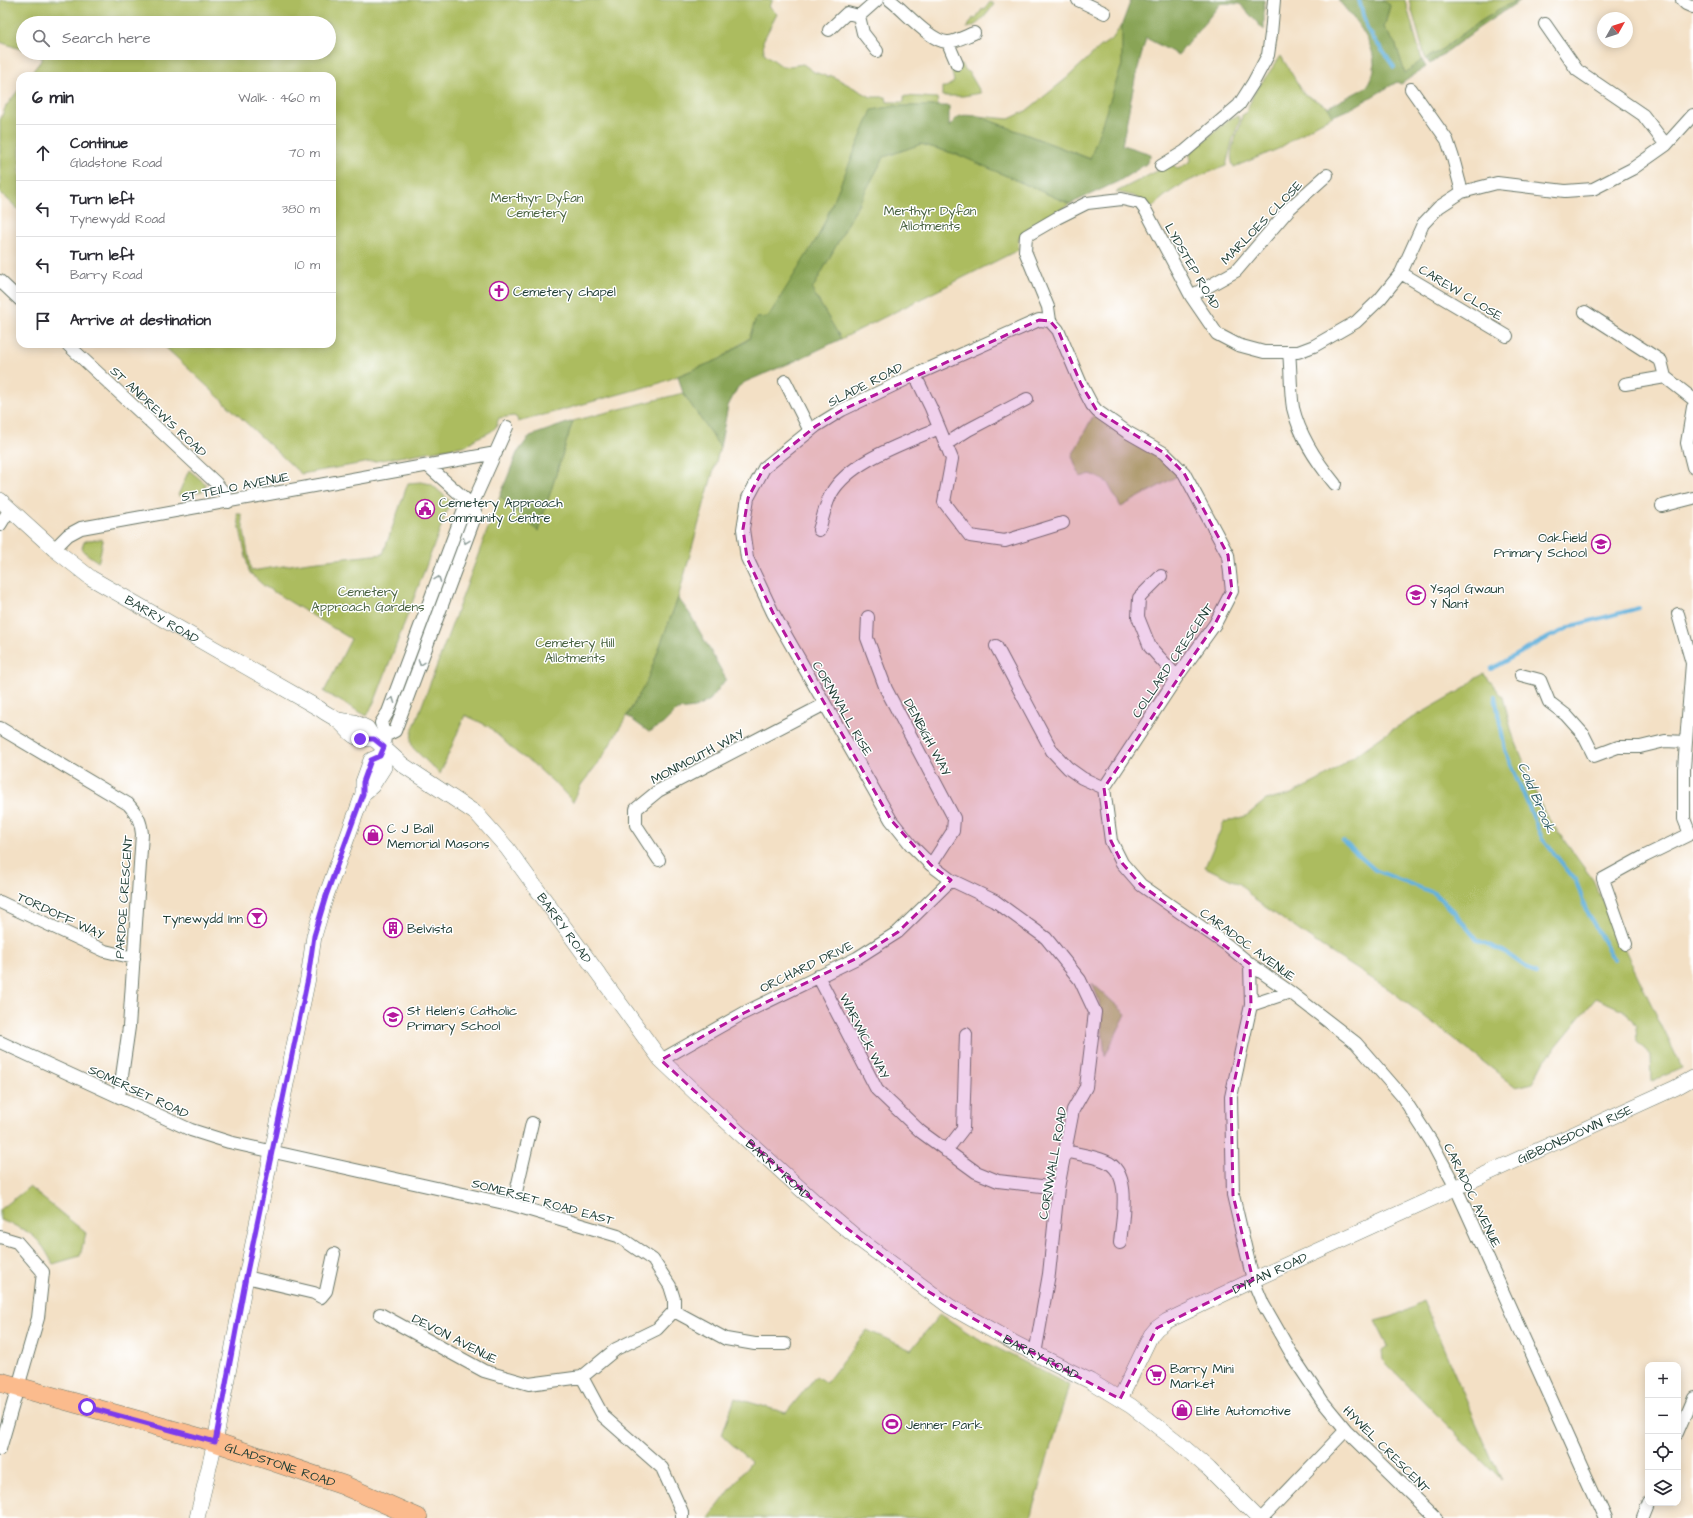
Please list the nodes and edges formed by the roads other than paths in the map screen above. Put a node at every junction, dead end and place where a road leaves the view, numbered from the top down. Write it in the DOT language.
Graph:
graph roads {
  1 [pos="877,0"];
  2 [pos="890,0"];
  3 [pos="1078,0"];
  4 [pos="1274,0"];
  5 [pos="1682,0"];
  6 [pos="1693,7"];
  7 [pos="1105,13"];
  8 [pos="860,16"];
  9 [pos="1545,24"];
  10 [pos="829,30"];
  11 [pos="974,33"];
  12 [pos="948,42"];
  13 [pos="878,51"];
  14 [pos="957,64"];
  15 [pos="1411,89"];
  16 [pos="1693,115"];
  17 [pos="1666,145"];
  18 [pos="1161,166"];
  19 [pos="1327,175"];
  20 [pos="1462,192"];
  21 [pos="1025,251"];
  22 [pos="1401,273"];
  23 [pos="0,281"];
  24 [pos="16,296"];
  25 [pos="1192,296"];
  26 [pos="1585,312"];
  27 [pos="1050,321"];
  28 [pos="1507,336"];
  29 [pos="71,348"];
  30 [pos="1289,352"];
  31 [pos="915,375"];
  32 [pos="1665,377"];
  33 [pos="785,381"];
  34 [pos="1625,384"];
  35 [pos="1027,399"];
  36 [pos="1693,399"];
  37 [pos="1693,407"];
  38 [pos="507,427"];
  39 [pos="939,428"];
  40 [pos="810,431"];
  41 [pos="946,444"];
  42 [pos="496,452"];
  43 [pos="428,466"];
  44 [pos="1693,467"];
  45 [pos="1335,484"];
  46 [pos="1693,498"];
  47 [pos="228,502"];
  48 [pos="5,504"];
  49 [pos="472,505"];
  50 [pos="1662,506"];
  51 [pos="1063,523"];
  52 [pos="0,525"];
  53 [pos="743,530"];
  54 [pos="819,530"];
  55 [pos="54,549"];
  56 [pos="1161,576"];
  57 [pos="1678,614"];
  58 [pos="868,618"];
  59 [pos="996,646"];
  60 [pos="1693,663"];
  61 [pos="1522,675"];
  62 [pos="1177,677"];
  63 [pos="825,704"];
  64 [pos="0,728"];
  65 [pos="1686,742"];
  66 [pos="381,744"];
  67 [pos="1104,788"];
  68 [pos="1691,834"];
  69 [pos="659,860"];
  70 [pos="931,865"];
  71 [pos="951,880"];
  72 [pos="0,902"];
  73 [pos="1626,944"];
  74 [pos="134,958"];
  75 [pos="1250,964"];
  76 [pos="818,976"];
  77 [pos="1290,992"];
  78 [pos="1251,1005"];
  79 [pos="966,1034"];
  80 [pos="0,1042"];
  81 [pos="661,1060"];
  82 [pos="1693,1078"];
  83 [pos="119,1097"];
  84 [pos="532,1123"];
  85 [pos="272,1151"];
  86 [pos="946,1151"];
  87 [pos="1065,1151"];
  88 [pos="1058,1188"];
  89 [pos="1456,1188"];
  90 [pos="513,1205"];
  91 [pos="0,1237"];
  92 [pos="1120,1243"];
  93 [pos="334,1254"];
  94 [pos="246,1277"];
  95 [pos="1253,1280"];
  96 [pos="674,1311"];
  97 [pos="380,1314"];
  98 [pos="785,1344"];
  99 [pos="1035,1354"];
  100 [pos="582,1377"];
  101 [pos="0,1382"];
  102 [pos="19,1387"];
  103 [pos="1693,1398"];
  104 [pos="1120,1399"];
  105 [pos="1681,1426"];
  106 [pos="1346,1430"];
  107 [pos="215,1442"];
  108 [pos="0,1449"];
  109 [pos="1647,1506"];
  110 [pos="197,1518"];
  111 [pos="418,1518"];
  112 [pos="682,1518"];
  113 [pos="1258,1518"];
  114 [pos="1262,1518"];
  115 [pos="1436,1518"];
  116 [pos="1605,1518"];
  117 [pos="1642,1518"];
  1 -- 8 [label="street"];
  2 -- 12 [label="street"];
  3 -- 7 [label="street"];
  4 -- 18 [label="street"];
  5 -- 6 [label="street"];
  8 -- 10 [label="street"];
  8 -- 13 [label="street"];
  9 -- 17 [label="street"];
  11 -- 12 [label="street"];
  12 -- 14 [label="street"];
  15 -- 20 [label="street"];
  16 -- 17 [label="street, LYDSTEP ROAD"];
  17 -- 20 [label="street, LYDSTEP ROAD"];
  19 -- 25 [label="street, MARLOES CLOSE"];
  20 -- 22 [label="street, LYDSTEP ROAD"];
  21 -- 25 [label="street, LYDSTEP ROAD"];
  21 -- 27 [label="street, COLLARD CRESCENT"];
  22 -- 28 [label="street, CAREW CLOSE"];
  22 -- 30 [label="street, LYDSTEP ROAD"];
  23 -- 24 [label="street"];
  25 -- 30 [label="street, LYDSTEP ROAD"];
  26 -- 32 [label="street"];
  27 -- 31 [label="street, SLADE ROAD"];
  27 -- 62 [label="street, COLLARD CRESCENT"];
  29 -- 47 [label="street, ST ANDREW'S ROAD"];
  30 -- 45 [label="street"];
  31 -- 39 [label="street"];
  31 -- 40 [label="street, SLADE ROAD"];
  32 -- 34 [label="street"];
  32 -- 36 [label="street"];
  33 -- 40 [label="street"];
  35 -- 41 [label="street"];
  37 -- 44 [label="street"];
  38 -- 42 [label="street"];
  39 -- 41 [label="street"];
  39 -- 54 [label="street"];
  40 -- 53 [label="street, SLADE ROAD"];
  41 -- 51 [label="street"];
  42 -- 43 [label="street, ST TEILO AVENUE"];
  42 -- 49 [label="street"];
  43 -- 47 [label="street, ST TEILO AVENUE"];
  43 -- 49 [label="street"];
  46 -- 50 [label="street"];
  47 -- 55 [label="street, ST TEILO AVENUE"];
  48 -- 52 [label="street"];
  48 -- 55 [label="street, BARRY ROAD"];
  49 -- 66 [label="street"];
  53 -- 63 [label="street, CORNWALL RISE"];
  55 -- 66 [label="street, BARRY ROAD"];
  56 -- 62 [label="street"];
  57 -- 60 [label="street"];
  58 -- 70 [label="street, DENBIGH WAY"];
  59 -- 67 [label="street"];
  60 -- 65 [label="street"];
  61 -- 65 [label="street"];
  62 -- 67 [label="street, COLLARD CRESCENT"];
  63 -- 69 [label="street, MONMOUTH WAY"];
  63 -- 70 [label="street, CORNWALL RISE"];
  64 -- 74 [label="street, PARDOE CRESCENT"];
  65 -- 68 [label="street"];
  66 -- 81 [label="street, BARRY ROAD"];
  66 -- 85 [label="street"];
  67 -- 75 [label="street, CARADOC AVENUE"];
  68 -- 73 [label="street"];
  70 -- 71 [label="street, CORNWALL RISE"];
  71 -- 76 [label="street, ORCHARD DRIVE"];
  71 -- 87 [label="street, CORNWALL ROAD"];
  72 -- 74 [label="street, TORDOFF WAY"];
  74 -- 83 [label="street, PARDOE CRESCENT"];
  75 -- 77 [label="street, CARADOC AVENUE"];
  75 -- 78 [label="street, HYWEL CRESCENT"];
  76 -- 81 [label="street, ORCHARD DRIVE"];
  76 -- 86 [label="street, WARWICK WAY"];
  77 -- 78 [label="street"];
  77 -- 89 [label="street, CARADOC AVENUE"];
  78 -- 95 [label="street, HYWEL CRESCENT"];
  79 -- 86 [label="street"];
  80 -- 83 [label="street, SOMERSET ROAD"];
  81 -- 99 [label="street, BARRY ROAD"];
  82 -- 89 [label="street, GIBBONSDOWN RISE"];
  83 -- 85 [label="street, SOMERSET ROAD"];
  84 -- 90 [label="street"];
  85 -- 90 [label="street, SOMERSET ROAD EAST"];
  85 -- 94 [label="street"];
  86 -- 88 [label="street, WARWICK WAY"];
  87 -- 88 [label="street, CORNWALL ROAD"];
  87 -- 92 [label="street"];
  88 -- 99 [label="street, CORNWALL ROAD"];
  89 -- 95 [label="street, DYFAN ROAD"];
  89 -- 116 [label="street, CARADOC AVENUE"];
  90 -- 96 [label="street, SOMERSET ROAD EAST"];
  91 -- 102 [label="street"];
  93 -- 94 [label="street"];
  94 -- 107 [label="street"];
  95 -- 104 [label="street, DYFAN ROAD"];
  95 -- 106 [label="street, HYWEL CRESCENT"];
  96 -- 98 [label="street"];
  96 -- 100 [label="street"];
  97 -- 100 [label="street, DEVON AVENUE"];
  99 -- 104 [label="street, BARRY ROAD"];
  100 -- 112 [label="street"];
  101 -- 102 [label="main road, GLADSTONE ROAD"];
  102 -- 107 [label="main road, GLADSTONE ROAD"];
  102 -- 108 [label="street"];
  103 -- 105 [label="street"];
  104 -- 113 [label="street, BARRY ROAD"];
  106 -- 114 [label="street"];
  106 -- 115 [label="street, HYWEL CRESCENT"];
  107 -- 110 [label="street"];
  107 -- 111 [label="main road, GLADSTONE ROAD"];
  109 -- 117 [label="street"];
}
